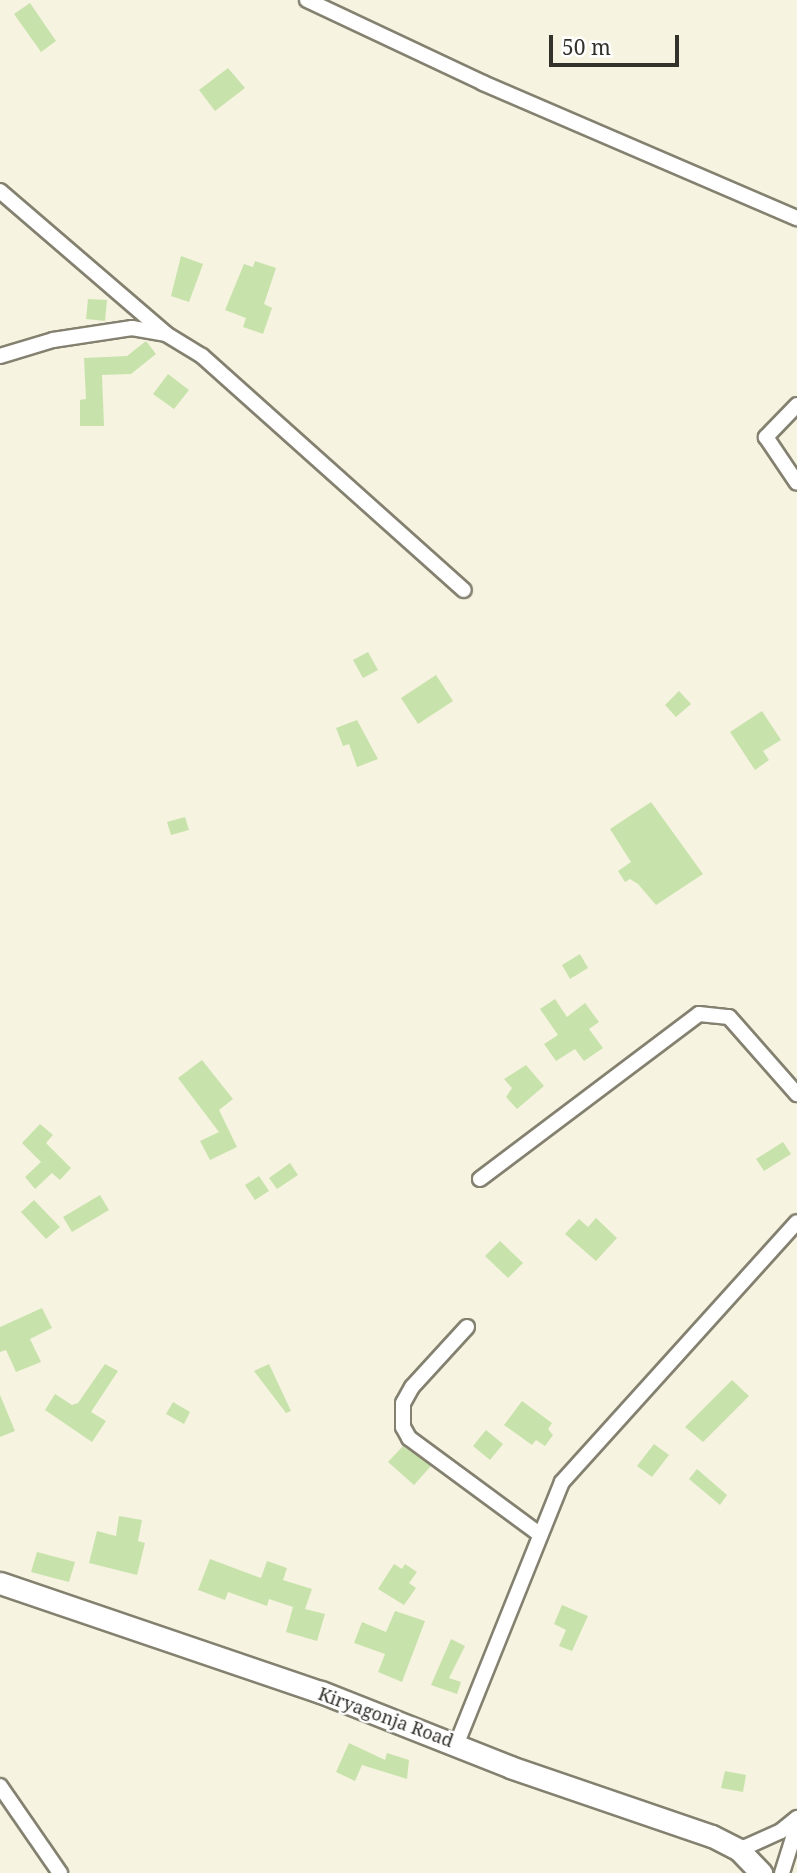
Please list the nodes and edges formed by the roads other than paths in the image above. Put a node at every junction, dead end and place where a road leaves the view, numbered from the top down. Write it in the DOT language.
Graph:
graph roads {
  1 [pos="307,0"];
  2 [pos="0,191"];
  3 [pos="797,218"];
  4 [pos="166,334"];
  5 [pos="0,356"];
  6 [pos="797,405"];
  7 [pos="797,483"];
  8 [pos="464,590"];
  9 [pos="790,1075"];
  10 [pos="797,1094"];
  11 [pos="480,1180"];
  12 [pos="797,1222"];
  13 [pos="467,1327"];
  14 [pos="539,1534"];
  15 [pos="0,1583"];
  16 [pos="457,1743"];
  17 [pos="0,1786"];
  18 [pos="797,1818"];
  19 [pos="797,1825"];
  20 [pos="739,1850"];
  21 [pos="60,1873"];
  22 [pos="761,1873"];
  23 [pos="782,1873"];
  1 -- 3 [label="street"];
  2 -- 4 [label="street"];
  4 -- 5 [label="street"];
  4 -- 8 [label="street"];
  6 -- 7 [label="street"];
  9 -- 10 [label="street"];
  9 -- 11 [label="street"];
  12 -- 14 [label="street"];
  13 -- 14 [label="street"];
  14 -- 16 [label="street"];
  15 -- 16 [label="street, Kiryagonja Road"];
  16 -- 20 [label="street, Kiryagonja Road"];
  17 -- 21 [label="street"];
  18 -- 20 [label="street"];
  19 -- 23 [label="street"];
  20 -- 22 [label="street, Kiryagonja Road"];
}
